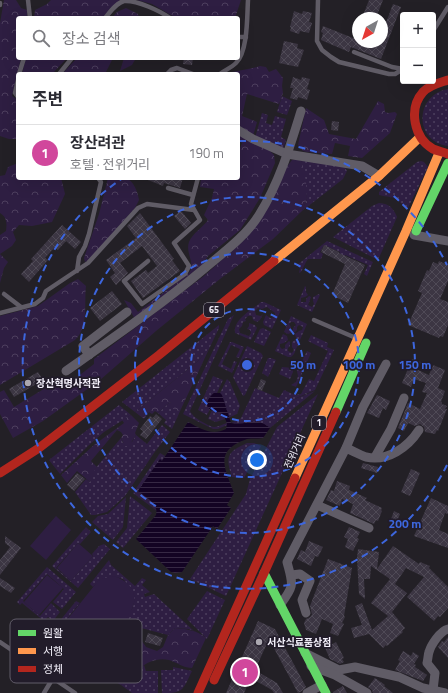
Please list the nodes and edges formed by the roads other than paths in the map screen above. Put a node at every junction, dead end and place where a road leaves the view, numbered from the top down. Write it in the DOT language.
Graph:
graph roads {
  1 [pos="28,0"];
  2 [pos="248,0"];
  3 [pos="318,0"];
  4 [pos="448,6"];
  5 [pos="30,16"];
  6 [pos="107,16"];
  7 [pos="167,16"];
  8 [pos="436,26"];
  9 [pos="240,37"];
  10 [pos="246,37"];
  11 [pos="354,52"];
  12 [pos="240,57"];
  13 [pos="24,60"];
  14 [pos="70,60"];
  15 [pos="238,60"];
  16 [pos="400,68"];
  17 [pos="400,71"];
  18 [pos="20,72"];
  19 [pos="61,72"];
  20 [pos="169,72"];
  21 [pos="188,72"];
  22 [pos="223,72"];
  23 [pos="448,80"];
  24 [pos="301,111"];
  25 [pos="240,131"];
  26 [pos="420,137"];
  27 [pos="444,153"];
  28 [pos="287,154"];
  29 [pos="448,163"];
  30 [pos="379,176"];
  31 [pos="100,180"];
  32 [pos="197,180"];
  33 [pos="168,188"];
  34 [pos="193,195"];
  35 [pos="194,210"];
  36 [pos="413,238"];
  37 [pos="448,241"];
  38 [pos="148,260"];
  39 [pos="77,271"];
  40 [pos="4,294"];
  41 [pos="21,307"];
  42 [pos="127,312"];
  43 [pos="0,313"];
  44 [pos="314,320"];
  45 [pos="371,332"];
  46 [pos="357,338"];
  47 [pos="89,355"];
  48 [pos="386,364"];
  49 [pos="66,371"];
  50 [pos="404,398"];
  51 [pos="418,430"];
  52 [pos="346,448"];
  53 [pos="375,457"];
  54 [pos="0,473"];
  55 [pos="317,505"];
  56 [pos="369,528"];
  57 [pos="264,573"];
  58 [pos="291,575"];
  59 [pos="280,605"];
  60 [pos="306,613"];
  61 [pos="448,629"];
  62 [pos="0,642"];
  63 [pos="10,649"];
  64 [pos="304,653"];
  65 [pos="311,666"];
  66 [pos="51,683"];
  67 [pos="61,683"];
  68 [pos="212,686"];
  69 [pos="324,689"];
  70 [pos="433,690"];
  71 [pos="44,693"];
  72 [pos="75,693"];
  73 [pos="198,693"];
  74 [pos="307,693"];
  75 [pos="366,693"];
  76 [pos="445,693"];
  1 -- 5 [label="lane"];
  2 -- 10 [label="lane"];
  3 -- 17 [label="lane"];
  4 -- 8 [label="lane"];
  6 -- 7 [label="lane"];
  9 -- 10 [label="lane"];
  10 -- 12 [label="lane"];
  11 -- 16 [label="lane"];
  13 -- 18 [label="lane"];
  14 -- 19 [label="lane"];
  15 -- 22 [label="lane"];
  20 -- 21 [label="lane"];
  23 -- 26 [label="main road"];
  24 -- 28 [label="street"];
  25 -- 28 [label="street"];
  26 -- 27 [label="main road"];
  26 -- 30 [label="main road, 65"];
  27 -- 46 [label="main road, 전위거리 / 1"];
  28 -- 30 [label="street"];
  28 -- 47 [label="street"];
  29 -- 36 [label="main road"];
  30 -- 54 [label="main road, 65"];
  31 -- 39 [label="lane"];
  32 -- 34 [label="lane"];
  33 -- 34 [label="lane"];
  34 -- 35 [label="lane"];
  35 -- 38 [label="lane"];
  35 -- 39 [label="lane"];
  36 -- 37 [label="street"];
  39 -- 41 [label="lane"];
  40 -- 41 [label="lane"];
  41 -- 43 [label="lane"];
  42 -- 47 [label="street"];
  44 -- 46 [label="lane"];
  45 -- 57 [label="main road, 1"];
  46 -- 73 [label="main road, 전위거리 / 1"];
  47 -- 49 [label="street"];
  48 -- 52 [label="street"];
  50 -- 53 [label="street"];
  51 -- 53 [label="street"];
  52 -- 53 [label="street"];
  52 -- 55 [label="street"];
  55 -- 56 [label="street"];
  55 -- 58 [label="street"];
  57 -- 59 [label="main road"];
  57 -- 68 [label="main road, 1"];
  58 -- 59 [label="street"];
  58 -- 60 [label="street"];
  59 -- 64 [label="main road"];
  61 -- 70 [label="street"];
  62 -- 63 [label="lane"];
  64 -- 65 [label="main road"];
  64 -- 70 [label="street"];
  65 -- 69 [label="main road"];
  65 -- 75 [label="street"];
  66 -- 71 [label="lane"];
  67 -- 72 [label="lane"];
  69 -- 74 [label="street"];
  70 -- 76 [label="street"];
}
